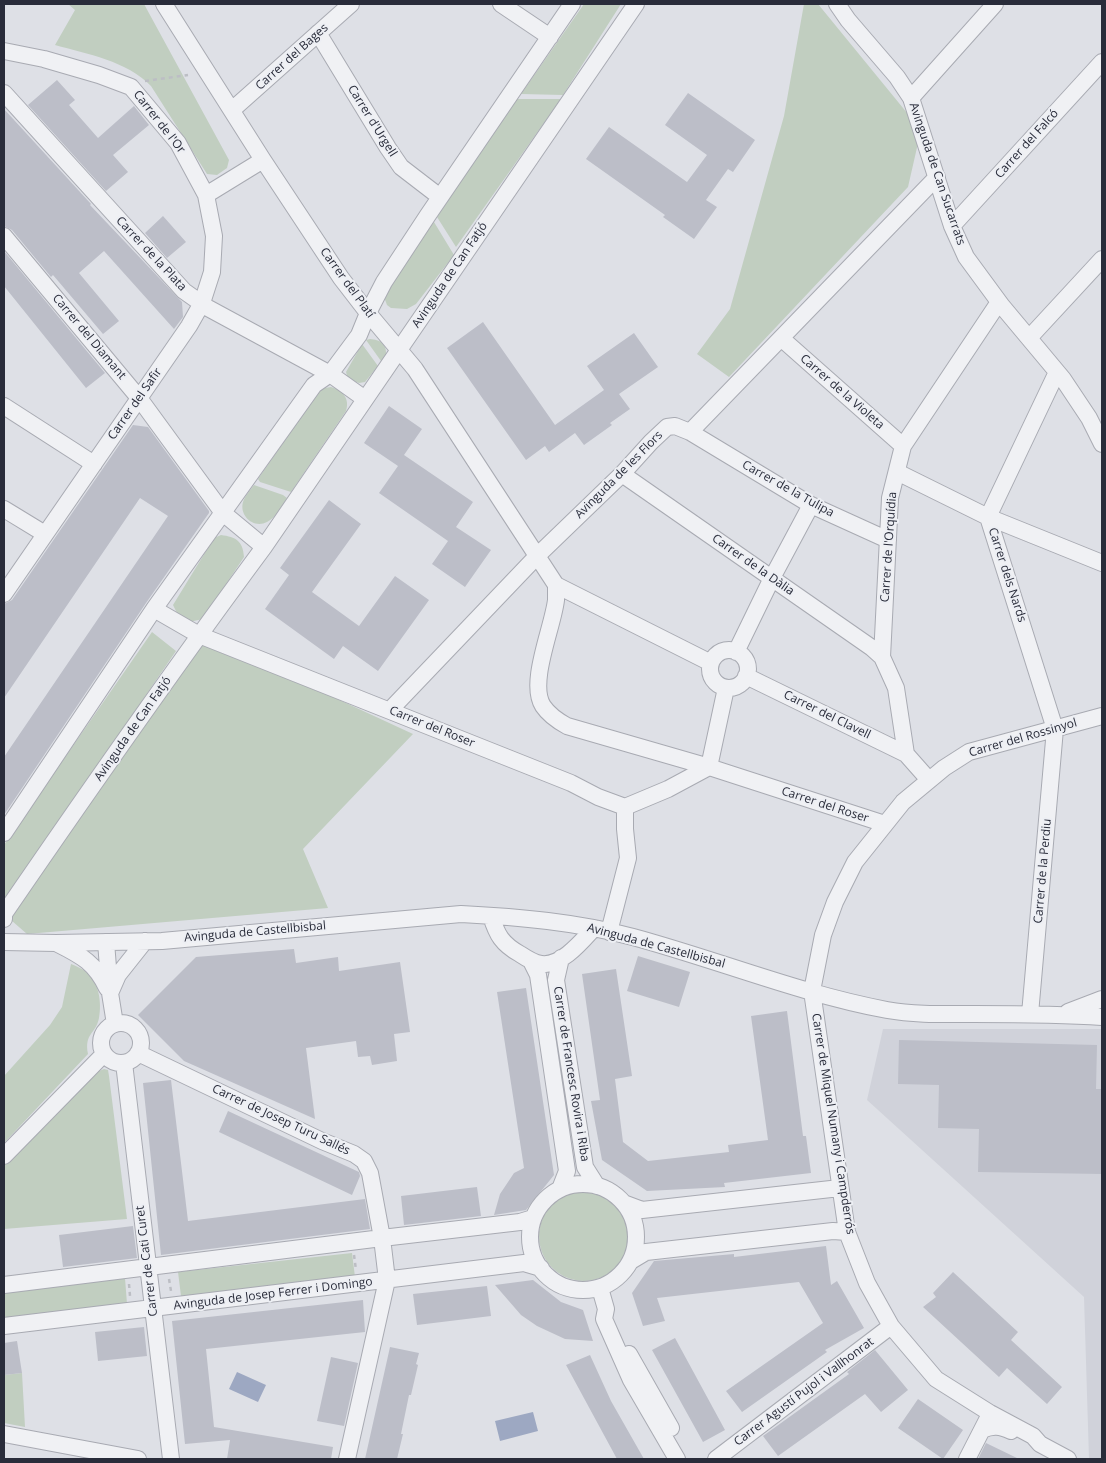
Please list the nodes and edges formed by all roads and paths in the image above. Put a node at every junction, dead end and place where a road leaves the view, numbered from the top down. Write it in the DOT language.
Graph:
graph roads {
  1 [pos="164,4"];
  2 [pos="351,4"];
  3 [pos="501,4"];
  4 [pos="572,4"];
  5 [pos="636,4"];
  6 [pos="837,4"];
  7 [pos="995,4"];
  8 [pos="318,33"];
  9 [pos="550,37"];
  10 [pos="4,51"];
  11 [pos="1102,62"];
  12 [pos="188,75"];
  13 [pos="143,82"];
  14 [pos="4,94"];
  15 [pos="911,98"];
  16 [pos="232,110"];
  17 [pos="263,160"];
  18 [pos="937,177"];
  19 [pos="206,195"];
  20 [pos="440,197"];
  21 [pos="952,226"];
  22 [pos="4,236"];
  23 [pos="1102,260"];
  24 [pos="999,302"];
  25 [pos="202,303"];
  26 [pos="368,313"];
  27 [pos="781,338"];
  28 [pos="1029,338"];
  29 [pos="399,350"];
  30 [pos="1057,372"];
  31 [pos="330,374"];
  32 [pos="139,398"];
  33 [pos="365,400"];
  34 [pos="4,406"];
  35 [pos="690,432"];
  36 [pos="1102,444"];
  37 [pos="903,446"];
  38 [pos="94,464"];
  39 [pos="897,472"];
  40 [pos="622,474"];
  41 [pos="811,505"];
  42 [pos="4,509"];
  43 [pos="223,513"];
  44 [pos="988,516"];
  45 [pos="45,534"];
  46 [pos="888,540"];
  47 [pos="264,547"];
  48 [pos="538,555"];
  49 [pos="1102,563"];
  50 [pos="772,578"];
  51 [pos="556,585"];
  52 [pos="4,594"];
  53 [pos="154,609"];
  54 [pos="199,634"];
  55 [pos="736,652"];
  56 [pos="882,657"];
  57 [pos="711,663"];
  58 [pos="746,676"];
  59 [pos="726,688"];
  60 [pos="390,710"];
  61 [pos="1102,716"];
  62 [pos="1056,729"];
  63 [pos="906,754"];
  64 [pos="709,767"];
  65 [pos="929,780"];
  66 [pos="625,807"];
  67 [pos="885,824"];
  68 [pos="4,833"];
  69 [pos="4,916"];
  70 [pos="491,916"];
  71 [pos="602,930"];
  72 [pos="145,941"];
  73 [pos="4,942"];
  74 [pos="106,942"];
  75 [pos="56,943"];
  76 [pos="561,958"];
  77 [pos="531,961"];
  78 [pos="812,991"];
  79 [pos="110,993"];
  80 [pos="1102,999"];
  81 [pos="1030,1014"];
  82 [pos="1064,1014"];
  83 [pos="1102,1017"];
  84 [pos="115,1024"];
  85 [pos="138,1053"];
  86 [pos="104,1054"];
  87 [pos="124,1063"];
  88 [pos="4,1156"];
  89 [pos="598,1186"];
  90 [pos="840,1188"];
  91 [pos="560,1189"];
  92 [pos="626,1204"];
  93 [pos="533,1218"];
  94 [pos="846,1232"];
  95 [pos="382,1238"];
  96 [pos="352,1242"];
  97 [pos="631,1261"];
  98 [pos="168,1265"];
  99 [pos="148,1268"];
  100 [pos="541,1268"];
  101 [pos="128,1270"];
  102 [pos="387,1280"];
  103 [pos="358,1283"];
  104 [pos="4,1285"];
  105 [pos="600,1288"];
  106 [pos="172,1306"];
  107 [pos="153,1308"];
  108 [pos="606,1309"];
  109 [pos="132,1310"];
  110 [pos="4,1326"];
  111 [pos="891,1326"];
  112 [pos="990,1413"];
  113 [pos="982,1430"];
  114 [pos="4,1434"];
  115 [pos="1040,1444"];
  116 [pos="138,1459"];
  117 [pos="171,1459"];
  118 [pos="347,1459"];
  119 [pos="676,1459"];
  120 [pos="687,1459"];
  121 [pos="716,1459"];
  122 [pos="967,1459"];
  123 [pos="1068,1459"];
  1 -- 16 [label="street, Carrer del Platí"];
  2 -- 8 [label="street, Carrer del Bages"];
  3 -- 9 [label="street"];
  4 -- 9 [label="street"];
  5 -- 29 [label="street, Avinguda de Can Fatjó"];
  6 -- 15 [label="street, Avinguda de Can Sucarrats"];
  7 -- 15 [label="street"];
  8 -- 16 [label="street, Carrer del Bages"];
  8 -- 20 [label="street, Carrer d'Urgell"];
  9 -- 20 [label="street"];
  10 -- 19 [label="street, Carrer de l'Or"];
  11 -- 21 [label="street, Carrer del Falcó"];
  12 -- 13 [label="path"];
  14 -- 25 [label="street, Carrer de la Plata"];
  15 -- 18 [label="street, Avinguda de Can Sucarrats"];
  16 -- 17 [label="street, Carrer del Platí"];
  17 -- 19 [label="street"];
  17 -- 26 [label="street, Carrer del Platí"];
  18 -- 21 [label="street, Avinguda de Can Sucarrats"];
  18 -- 27 [label="street"];
  19 -- 25 [label="street, Carrer del Safir"];
  20 -- 26 [label="street"];
  21 -- 24 [label="street, Avinguda de Can Sucarrats"];
  22 -- 32 [label="street, Carrer del Diamant"];
  23 -- 28 [label="street"];
  24 -- 28 [label="street, Avinguda de Can Sucarrats"];
  24 -- 37 [label="street, Carrer de l'Orquídia"];
  25 -- 31 [label="street, Carrer de la Plata"];
  25 -- 32 [label="street, Carrer del Safir"];
  26 -- 29 [label="street, Carrer del Platí"];
  26 -- 31 [label="street"];
  27 -- 35 [label="street"];
  27 -- 37 [label="street, Carrer de la Violeta"];
  28 -- 30 [label="street, Avinguda de Can Sucarrats"];
  29 -- 33 [label="street, Avinguda de Can Fatjó"];
  29 -- 48 [label="street, Carrer del Platí"];
  30 -- 36 [label="street, Avinguda de Can Sucarrats"];
  30 -- 44 [label="street, Carrer dels Nards"];
  31 -- 33 [label="street, Carrer de la Plata"];
  31 -- 43 [label="street"];
  32 -- 38 [label="street, Carrer del Safir"];
  32 -- 43 [label="street, Carrer del Diamant"];
  33 -- 47 [label="street, Avinguda de Can Fatjó"];
  34 -- 38 [label="street"];
  35 -- 40 [label="street, Avinguda de les Flors"];
  35 -- 41 [label="street, Carrer de la Tulipa"];
  37 -- 39 [label="street, Carrer de l'Orquídia"];
  38 -- 45 [label="street, Carrer del Safir"];
  39 -- 44 [label="street"];
  39 -- 46 [label="street, Carrer de l'Orquídia"];
  40 -- 48 [label="street, Avinguda de les Flors"];
  40 -- 50 [label="street, Carrer de la Dàlia"];
  41 -- 46 [label="street, Carrer de la Tulipa"];
  41 -- 50 [label="street"];
  42 -- 45 [label="street"];
  43 -- 47 [label="street"];
  43 -- 53 [label="street"];
  44 -- 49 [label="street"];
  44 -- 62 [label="street, Carrer dels Nards"];
  45 -- 52 [label="street, Carrer del Safir"];
  46 -- 56 [label="street, Carrer de l'Orquídia"];
  47 -- 54 [label="street, Avinguda de Can Fatjó"];
  48 -- 51 [label="street, Carrer del Platí"];
  48 -- 60 [label="street, Avinguda de les Flors"];
  50 -- 55 [label="street"];
  50 -- 56 [label="street, Carrer de la Dàlia"];
  51 -- 57 [label="street"];
  51 -- 64 [label="street, Carrer del Roser"];
  53 -- 54 [label="street, Carrer del Roser"];
  53 -- 68 [label="street"];
  54 -- 60 [label="street, Carrer del Roser"];
  54 -- 69 [label="street, Avinguda de Can Fatjó"];
  55 -- 57 [label="street"];
  55 -- 58 [label="street"];
  56 -- 63 [label="street, Carrer de l'Orquídia"];
  57 -- 59 [label="street"];
  58 -- 59 [label="street"];
  58 -- 63 [label="street, Carrer del Clavell"];
  59 -- 64 [label="street"];
  60 -- 66 [label="street, Carrer del Roser"];
  61 -- 62 [label="street, Carrer del Rossinyol"];
  62 -- 65 [label="street, Carrer del Rossinyol"];
  62 -- 81 [label="street, Carrer de la Perdiu"];
  63 -- 65 [label="street"];
  64 -- 66 [label="street"];
  64 -- 67 [label="street, Carrer del Roser"];
  65 -- 67 [label="street, Carrer del Rossinyol"];
  66 -- 71 [label="street"];
  67 -- 78 [label="street, Carrer del Rossinyol"];
  70 -- 71 [label="street, Avinguda de Castellbisbal"];
  70 -- 72 [label="street, Avinguda de Castellbisbal"];
  70 -- 77 [label="street"];
  71 -- 76 [label="street"];
  71 -- 78 [label="street, Avinguda de Castellbisbal"];
  72 -- 74 [label="street, Avinguda de Castellbisbal"];
  72 -- 79 [label="street"];
  73 -- 75 [label="street, Avinguda de Castellbisbal"];
  74 -- 75 [label="street, Avinguda de Castellbisbal"];
  74 -- 79 [label="street"];
  75 -- 79 [label="street"];
  76 -- 77 [label="street"];
  76 -- 89 [label="street, Carrer de Francesc Rovira i Riba"];
  77 -- 91 [label="street, Carrer de Francesc Rovira i Riba"];
  78 -- 81 [label="street, Avinguda de Castellbisbal"];
  78 -- 90 [label="street, Carrer de Miquel Numany i Campderrós"];
  79 -- 84 [label="street"];
  80 -- 82 [label="street, Avinguda de Castellbisbal"];
  81 -- 82 [label="street, Avinguda de Castellbisbal"];
  82 -- 83 [label="street, Avinguda de Castellbisbal"];
  84 -- 85 [label="street"];
  84 -- 86 [label="street"];
  85 -- 87 [label="street"];
  85 -- 95 [label="street, Carrer de Josep Turu Sallés"];
  86 -- 87 [label="street"];
  86 -- 88 [label="street"];
  87 -- 99 [label="street, Carrer de Cati Curet"];
  89 -- 91 [label="street"];
  89 -- 92 [label="street"];
  90 -- 92 [label="street"];
  90 -- 94 [label="street, Carrer de Miquel Numany i Campderrós"];
  91 -- 93 [label="street"];
  92 -- 97 [label="street"];
  93 -- 95 [label="street"];
  93 -- 100 [label="street"];
  94 -- 97 [label="street"];
  94 -- 111 [label="street, Carrer de Miquel Numany i Campderrós"];
  95 -- 96 [label="street"];
  95 -- 102 [label="street, Carrer de Josep Turu Sallés"];
  96 -- 98 [label="street"];
  96 -- 103 [label="path"];
  97 -- 105 [label="street"];
  98 -- 99 [label="street"];
  98 -- 106 [label="path"];
  99 -- 101 [label="street"];
  99 -- 107 [label="street, Carrer de Cati Curet"];
  100 -- 102 [label="street, Avinguda de Josep Ferrer i Domingo"];
  100 -- 105 [label="street"];
  101 -- 104 [label="street"];
  101 -- 109 [label="path"];
  102 -- 103 [label="street, Avinguda de Josep Ferrer i Domingo"];
  102 -- 118 [label="street, Carrer de Josep Turu Sallés"];
  103 -- 106 [label="street, Avinguda de Josep Ferrer i Domingo"];
  105 -- 108 [label="street"];
  106 -- 107 [label="street, Avinguda de Josep Ferrer i Domingo"];
  107 -- 109 [label="street, Avinguda de Josep Ferrer i Domingo"];
  107 -- 117 [label="street, Carrer de Cati Curet"];
  108 -- 119 [label="street"];
  108 -- 120 [label="street"];
  109 -- 110 [label="street, Avinguda de Josep Ferrer i Domingo"];
  111 -- 112 [label="street, Carrer de Miquel Numany i Campderrós"];
  111 -- 121 [label="street, Carrer Agustí Pujol i Vallhonrat"];
  112 -- 113 [label="street"];
  112 -- 115 [label="street, Carrer de Miquel Numany i Campderrós"];
  113 -- 115 [label="street, Carrer de Miquel Numany i Campderrós"];
  113 -- 122 [label="street"];
  114 -- 116 [label="street"];
  115 -- 123 [label="street, Carrer de Miquel Numany i Campderrós"];
}
